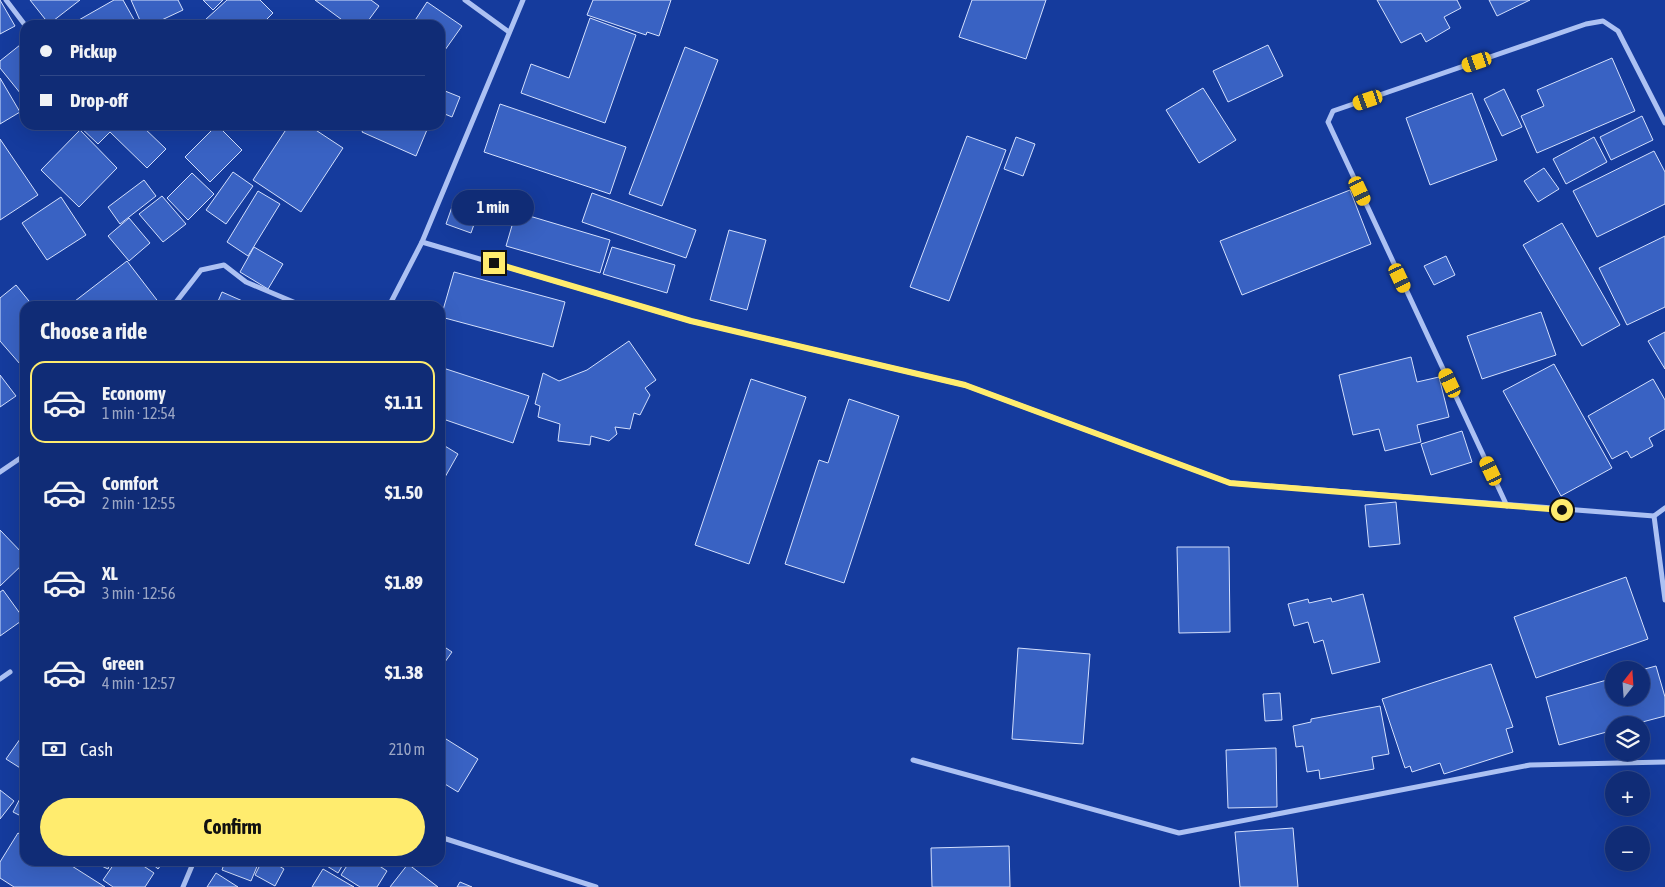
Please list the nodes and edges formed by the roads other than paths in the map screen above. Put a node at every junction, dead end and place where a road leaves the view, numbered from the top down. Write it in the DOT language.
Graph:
graph roads {
  1 [pos="6,0"];
  2 [pos="465,0"];
  3 [pos="522,0"];
  4 [pos="21,20"];
  5 [pos="509,32"];
  6 [pos="1665,123"];
  7 [pos="422,242"];
  8 [pos="177,301"];
  9 [pos="291,301"];
  10 [pos="392,301"];
  11 [pos="20,458"];
  12 [pos="0,472"];
  13 [pos="1507,506"];
  14 [pos="1665,508"];
  15 [pos="1654,516"];
  16 [pos="1665,600"];
  17 [pos="10,672"];
  18 [pos="0,679"];
  19 [pos="913,760"];
  20 [pos="1665,762"];
  21 [pos="445,840"];
  22 [pos="192,866"];
  23 [pos="183,887"];
  24 [pos="596,887"];
  1 -- 4 [label="street"];
  2 -- 5 [label="street"];
  3 -- 5 [label="street"];
  5 -- 7 [label="street"];
  6 -- 13 [label="street"];
  7 -- 10 [label="street"];
  7 -- 13 [label="street"];
  8 -- 9 [label="street"];
  11 -- 12 [label="street"];
  13 -- 15 [label="street"];
  14 -- 15 [label="street"];
  15 -- 16 [label="street"];
  17 -- 18 [label="street"];
  19 -- 20 [label="street"];
  21 -- 24 [label="street"];
  22 -- 23 [label="street"];
}
